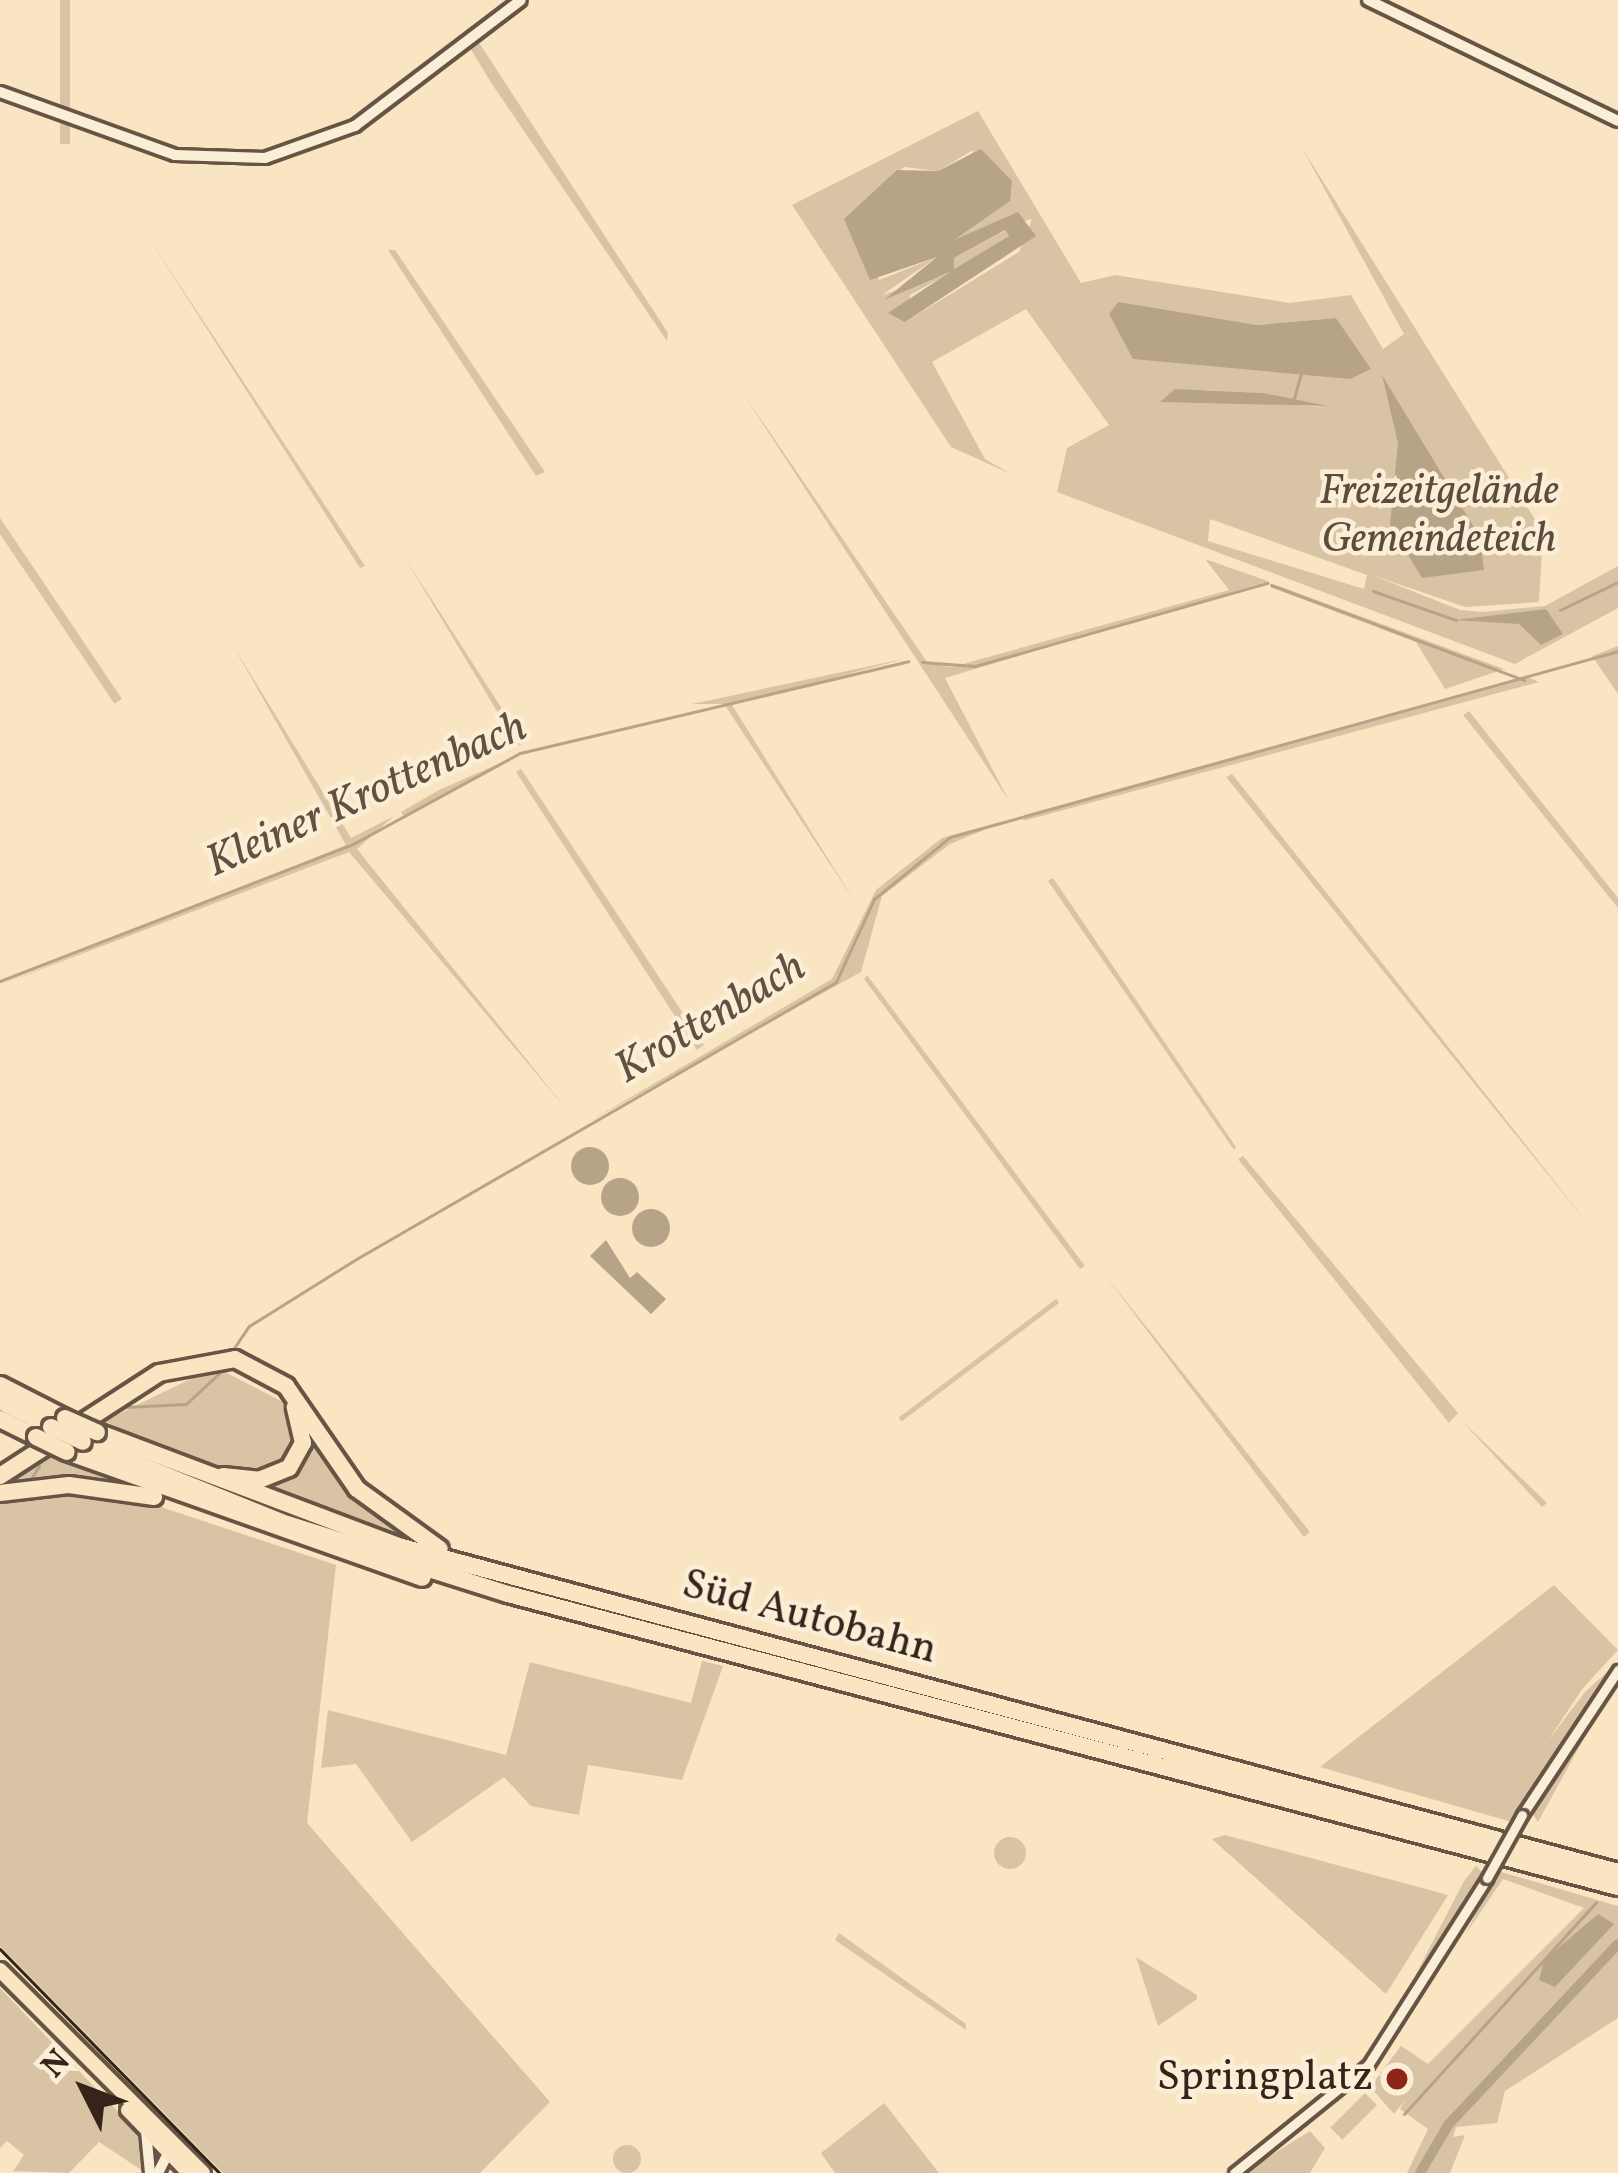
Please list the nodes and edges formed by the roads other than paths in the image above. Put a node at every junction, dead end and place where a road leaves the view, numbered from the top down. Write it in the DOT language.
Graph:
graph roads {
  1 [pos="521,0"];
  2 [pos="1368,0"];
  3 [pos="0,92"];
  4 [pos="1618,121"];
  5 [pos="225,1362"];
  6 [pos="0,1385"];
  7 [pos="0,1402"];
  8 [pos="0,1419"];
  9 [pos="51,1427"];
  10 [pos="83,1442"];
  11 [pos="195,1474"];
  12 [pos="11,1485"];
  13 [pos="202,1509"];
  14 [pos="473,1567"];
  15 [pos="508,1594"];
  16 [pos="1618,1670"];
  17 [pos="1618,1872"];
  18 [pos="1618,1887"];
  19 [pos="0,1973"];
  20 [pos="145,2128"];
  21 [pos="170,2146"];
  22 [pos="155,2169"];
  23 [pos="185,2170"];
  24 [pos="203,2173"];
  25 [pos="1234,2173"];
  1 -- 3 [label="main road"];
  2 -- 4 [label="main road"];
  5 -- 11 [label="highway"];
  5 -- 12 [label="highway"];
  5 -- 14 [label="highway"];
  6 -- 9 [label="highway, Süd Autobahn"];
  7 -- 9 [label="highway, Süd Autobahn"];
  8 -- 9 [label="highway"];
  9 -- 10 [label="highway, bridge"];
  9 -- 10 [label="highway, Süd Autobahn, bridge"];
  10 -- 11 [label="highway, Süd Autobahn"];
  10 -- 13 [label="highway"];
  10 -- 15 [label="highway, Süd Autobahn"];
  11 -- 14 [label="highway, Süd Autobahn"];
  12 -- 13 [label="highway"];
  13 -- 15 [label="highway"];
  14 -- 17 [label="highway, Süd Autobahn"];
  15 -- 18 [label="highway, Süd Autobahn"];
  16 -- 25 [label="street, bridge"];
  19 -- 20 [label="main road"];
  19 -- 21 [label="main road"];
  20 -- 21 [label="main road"];
  20 -- 22 [label="main road"];
  21 -- 22 [label="main road"];
  21 -- 23 [label="main road"];
  21 -- 24 [label="main road"];
  22 -- 23 [label="main road"];
}
